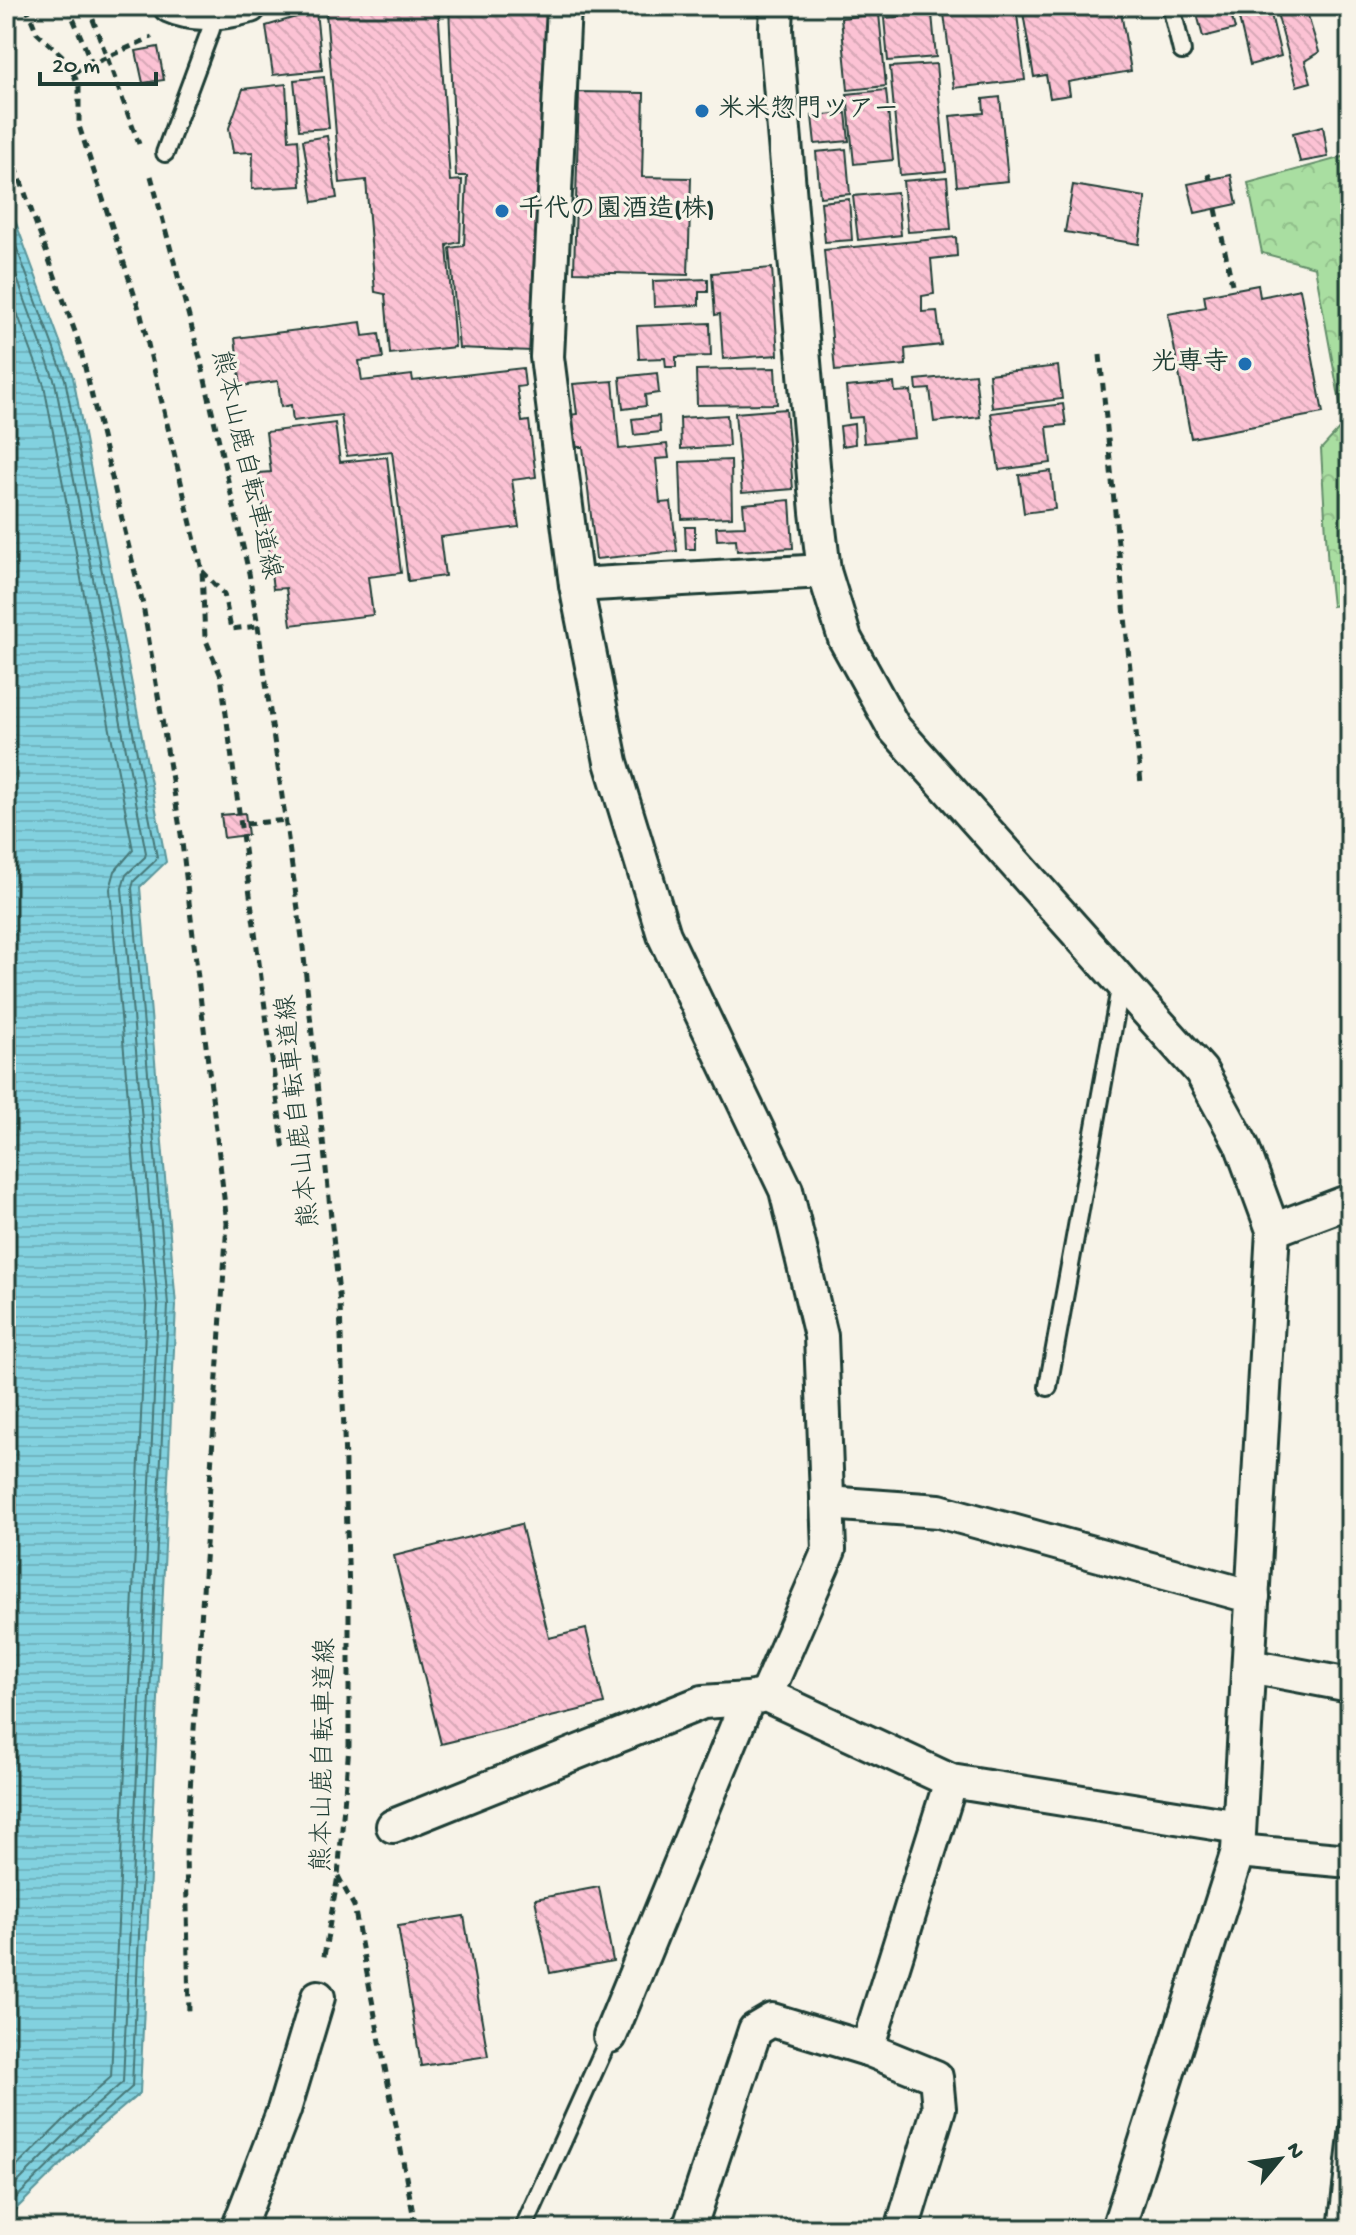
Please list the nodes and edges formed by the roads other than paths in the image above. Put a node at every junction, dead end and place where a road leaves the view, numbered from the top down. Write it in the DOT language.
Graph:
graph roads {
  1 [pos="170,6"];
  2 [pos="250,6"];
  3 [pos="564,6"];
  4 [pos="777,6"];
  5 [pos="1171,6"];
  6 [pos="210,11"];
  7 [pos="1182,51"];
  8 [pos="165,153"];
  9 [pos="824,571"];
  10 [pos="576,585"];
  11 [pos="1121,983"];
  12 [pos="1350,1201"];
  13 [pos="1273,1230"];
  14 [pos="1048,1387"];
  15 [pos="827,1503"];
  16 [pos="1253,1597"];
  17 [pos="1249,1666"];
  18 [pos="1350,1685"];
  19 [pos="757,1697"];
  20 [pos="951,1781"];
  21 [pos="393,1826"];
  22 [pos="1239,1839"];
  23 [pos="1350,1861"];
  24 [pos="318,1997"];
  25 [pos="610,2036"];
  26 [pos="867,2049"];
  27 [pos="1350,2119"];
  28 [pos="238,2229"];
  29 [pos="523,2229"];
  30 [pos="689,2229"];
  31 [pos="902,2229"];
  32 [pos="1118,2229"];
  33 [pos="1337,2229"];
  1 -- 6 [label="street"];
  2 -- 6 [label="street"];
  3 -- 10 [label="street"];
  4 -- 9 [label="street"];
  5 -- 7 [label="lane"];
  6 -- 8 [label="lane"];
  9 -- 10 [label="street"];
  9 -- 11 [label="street"];
  10 -- 15 [label="street"];
  11 -- 13 [label="street"];
  11 -- 14 [label="lane"];
  12 -- 13 [label="street"];
  13 -- 16 [label="street"];
  15 -- 16 [label="street"];
  15 -- 19 [label="street"];
  16 -- 17 [label="street"];
  17 -- 18 [label="street"];
  17 -- 22 [label="street"];
  19 -- 20 [label="street"];
  19 -- 21 [label="street"];
  19 -- 25 [label="street"];
  20 -- 22 [label="street"];
  20 -- 26 [label="street"];
  22 -- 23 [label="street"];
  22 -- 32 [label="street"];
  24 -- 28 [label="street"];
  25 -- 29 [label="lane"];
  26 -- 30 [label="street"];
  26 -- 31 [label="street"];
  27 -- 33 [label="lane"];
}
